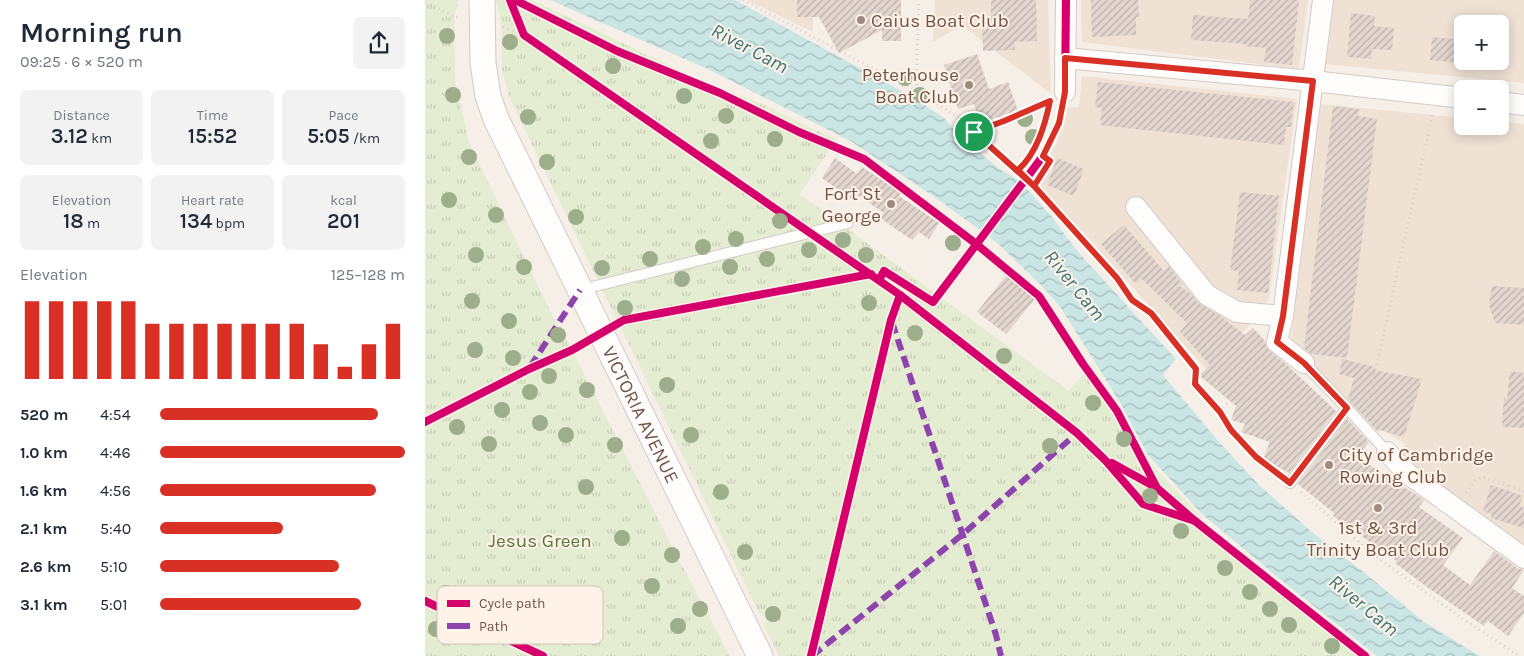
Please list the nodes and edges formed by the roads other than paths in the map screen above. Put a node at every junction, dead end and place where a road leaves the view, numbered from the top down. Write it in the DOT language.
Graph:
graph roads {
  1 [pos="482,0"];
  2 [pos="1067,0"];
  3 [pos="1323,0"];
  4 [pos="1065,58"];
  5 [pos="1313,81"];
  6 [pos="1065,92"];
  7 [pos="1454,97"];
  8 [pos="1509,103"];
  9 [pos="1524,105"];
  10 [pos="1136,207"];
  11 [pos="848,223"];
  12 [pos="580,290"];
  13 [pos="1283,316"];
  14 [pos="1304,363"];
  15 [pos="1347,408"];
  16 [pos="1387,452"];
  17 [pos="1290,483"];
  18 [pos="1524,559"];
  19 [pos="760,656"];
  1 -- 12 [label="street, VICTORIA AVENUE"];
  2 -- 4 [label="street"];
  3 -- 5 [label="street"];
  4 -- 5 [label="street"];
  4 -- 6 [label="street"];
  5 -- 7 [label="street"];
  5 -- 13 [label="street"];
  8 -- 9 [label="street"];
  10 -- 13 [label="street"];
  11 -- 12 [label="lane"];
  12 -- 19 [label="street, VICTORIA AVENUE"];
  13 -- 14 [label="street"];
  14 -- 15 [label="lane"];
  15 -- 16 [label="lane"];
  15 -- 17 [label="lane"];
  16 -- 18 [label="street"];
}
